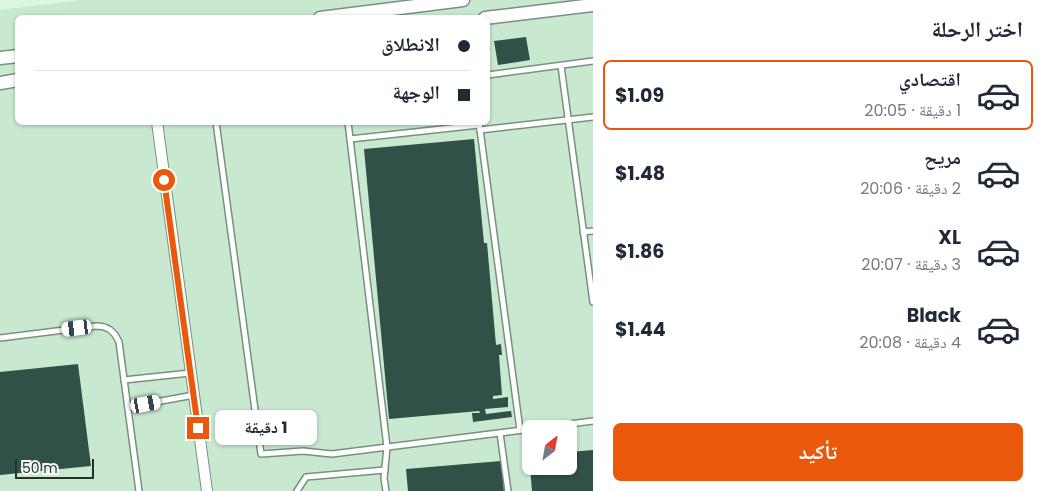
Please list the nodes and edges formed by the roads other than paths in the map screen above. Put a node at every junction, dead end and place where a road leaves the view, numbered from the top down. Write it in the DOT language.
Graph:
graph roads {
  1 [pos="463,0"];
  2 [pos="593,5"];
  3 [pos="344,15"];
  4 [pos="490,17"];
  5 [pos="15,56"];
  6 [pos="0,58"];
  7 [pos="593,61"];
  8 [pos="561,66"];
  9 [pos="490,75"];
  10 [pos="15,80"];
  11 [pos="0,82"];
  12 [pos="593,117"];
  13 [pos="568,120"];
  14 [pos="157,125"];
  15 [pos="216,125"];
  16 [pos="348,125"];
  17 [pos="479,126"];
  18 [pos="350,139"];
  19 [pos="593,230"];
  20 [pos="583,232"];
  21 [pos="593,302"];
  22 [pos="0,338"];
  23 [pos="190,373"];
  24 [pos="124,380"];
  25 [pos="194,395"];
  26 [pos="128,407"];
  27 [pos="593,421"];
  28 [pos="578,423"];
  29 [pos="520,430"];
  30 [pos="500,433"];
  31 [pos="387,447"];
  32 [pos="385,470"];
  33 [pos="139,491"];
  34 [pos="206,491"];
  35 [pos="297,491"];
  36 [pos="386,491"];
  37 [pos="508,491"];
  1 -- 3 [label="street"];
  2 -- 4 [label="street"];
  5 -- 6 [label="street"];
  7 -- 8 [label="lane"];
  8 -- 9 [label="lane"];
  8 -- 13 [label="lane"];
  10 -- 11 [label="street"];
  12 -- 13 [label="lane"];
  13 -- 17 [label="lane"];
  13 -- 20 [label="lane"];
  14 -- 23 [label="street"];
  15 -- 31 [label="lane"];
  16 -- 18 [label="lane"];
  17 -- 18 [label="lane"];
  17 -- 29 [label="lane"];
  18 -- 31 [label="lane"];
  19 -- 20 [label="lane"];
  20 -- 21 [label="lane"];
  22 -- 24 [label="lane"];
  23 -- 24 [label="lane"];
  23 -- 25 [label="street"];
  24 -- 26 [label="lane"];
  25 -- 26 [label="lane"];
  25 -- 34 [label="street"];
  26 -- 33 [label="lane"];
  27 -- 28 [label="lane"];
  29 -- 30 [label="lane"];
  30 -- 31 [label="lane"];
  30 -- 37 [label="lane"];
  31 -- 32 [label="lane"];
  32 -- 35 [label="lane"];
  32 -- 36 [label="lane"];
}
